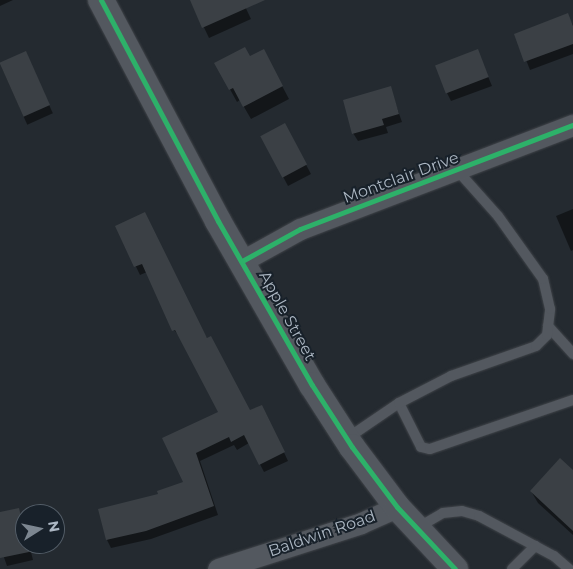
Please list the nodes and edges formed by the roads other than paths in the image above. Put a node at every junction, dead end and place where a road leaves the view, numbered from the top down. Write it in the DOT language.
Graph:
graph roads {
  1 [pos="101,0"];
  2 [pos="573,125"];
  3 [pos="457,170"];
  4 [pos="242,261"];
  5 [pos="548,326"];
  6 [pos="573,354"];
  7 [pos="573,400"];
  8 [pos="399,403"];
  9 [pos="352,447"];
  10 [pos="397,507"];
  11 [pos="416,529"];
  12 [pos="535,546"];
  13 [pos="218,569"];
  14 [pos="455,569"];
  15 [pos="512,569"];
  16 [pos="569,569"];
  1 -- 4 [label="street, Apple Street"];
  2 -- 3 [label="street, Montclair Drive"];
  3 -- 4 [label="street, Montclair Drive"];
  3 -- 5 [label="lane"];
  4 -- 9 [label="street, Apple Street"];
  5 -- 6 [label="lane"];
  5 -- 8 [label="lane"];
  7 -- 8 [label="lane"];
  8 -- 9 [label="lane"];
  9 -- 10 [label="street, Apple Street"];
  10 -- 11 [label="street, Apple Street"];
  10 -- 13 [label="street, Baldwin Road"];
  11 -- 12 [label="lane"];
  11 -- 14 [label="street, Apple Street"];
  12 -- 15 [label="lane"];
  12 -- 16 [label="lane"];
}
